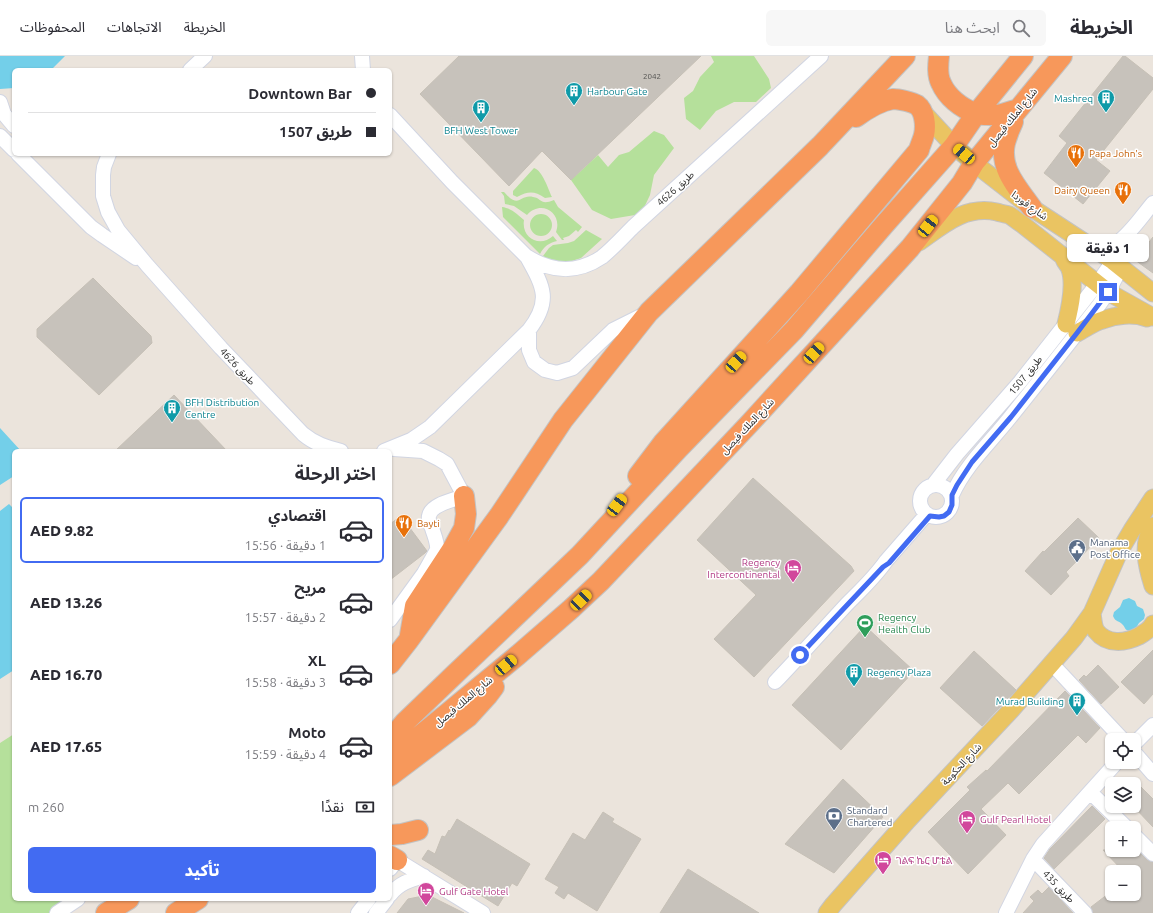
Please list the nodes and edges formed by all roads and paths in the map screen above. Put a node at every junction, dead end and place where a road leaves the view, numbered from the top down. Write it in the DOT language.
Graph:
graph roads {
  1 [pos="206,56"];
  2 [pos="821,56"];
  3 [pos="905,56"];
  4 [pos="939,56"];
  5 [pos="1024,56"];
  6 [pos="1062,56"];
  7 [pos="812,61"];
  8 [pos="192,68"];
  9 [pos="0,102"];
  10 [pos="917,106"];
  11 [pos="1018,109"];
  12 [pos="976,114"];
  13 [pos="392,117"];
  14 [pos="12,124"];
  15 [pos="0,136"];
  16 [pos="820,146"];
  17 [pos="954,146"];
  18 [pos="12,148"];
  19 [pos="20,156"];
  20 [pos="108,156"];
  21 [pos="974,163"];
  22 [pos="1153,203"];
  23 [pos="1027,216"];
  24 [pos="910,248"];
  25 [pos="526,256"];
  26 [pos="1061,256"];
  27 [pos="1111,260"];
  28 [pos="147,265"];
  29 [pos="1102,288"];
  30 [pos="1153,293"];
  31 [pos="649,312"];
  32 [pos="1153,318"];
  33 [pos="1072,328"];
  34 [pos="529,330"];
  35 [pos="334,449"];
  36 [pos="389,449"];
  37 [pos="392,450"];
  38 [pos="933,485"];
  39 [pos="952,495"];
  40 [pos="464,496"];
  41 [pos="1153,498"];
  42 [pos="928,515"];
  43 [pos="1152,528"];
  44 [pos="580,555"];
  45 [pos="1150,560"];
  46 [pos="1153,586"];
  47 [pos="1092,613"];
  48 [pos="392,618"];
  49 [pos="1153,627"];
  50 [pos="408,641"];
  51 [pos="518,655"];
  52 [pos="392,661"];
  53 [pos="1052,664"];
  54 [pos="775,682"];
  55 [pos="1153,725"];
  56 [pos="1116,733"];
  57 [pos="1141,737"];
  58 [pos="392,738"];
  59 [pos="392,754"];
  60 [pos="1141,760"];
  61 [pos="1111,769"];
  62 [pos="392,774"];
  63 [pos="1153,774"];
  64 [pos="1090,792"];
  65 [pos="1120,821"];
  66 [pos="418,830"];
  67 [pos="392,835"];
  68 [pos="1141,842"];
  69 [pos="1153,854"];
  70 [pos="1033,859"];
  71 [pos="392,862"];
  72 [pos="424,876"];
  73 [pos="392,893"];
  74 [pos="75,901"];
  75 [pos="125,901"];
  76 [pos="367,901"];
  77 [pos="385,901"];
  78 [pos="57,913"];
  79 [pos="106,913"];
  80 [pos="358,913"];
  81 [pos="376,913"];
  82 [pos="483,913"];
  83 [pos="827,913"];
  84 [pos="1006,913"];
  85 [pos="1085,913"];
  1 -- 8 [label="street"];
  2 -- 7 [label="street, طريق 4626"];
  3 -- 16 [label="highway"];
  4 -- 12 [label="highway"];
  5 -- 12 [label="highway"];
  6 -- 11 [label="highway, شارع الملك فيصل"];
  7 -- 25 [label="street, طريق 4626"];
  9 -- 14 [label="street"];
  10 -- 16 [label="highway"];
  10 -- 17 [label="main road, شارع فوردا"];
  10 -- 44 [label="highway"];
  11 -- 12 [label="highway"];
  11 -- 21 [label="highway, شارع الملك فيصل"];
  11 -- 23 [label="highway"];
  12 -- 17 [label="highway"];
  13 -- 25 [label="street, طريق 4626"];
  15 -- 18 [label="street"];
  16 -- 31 [label="highway"];
  17 -- 21 [label="main road, شارع فوردا"];
  17 -- 44 [label="highway"];
  19 -- 28 [label="street, طريق 4626"];
  20 -- 28 [label="street, طريق 4626"];
  21 -- 23 [label="main road, شارع فوردا"];
  21 -- 24 [label="highway, شارع الملك فيصل"];
  22 -- 27 [label="street"];
  23 -- 24 [label="main road"];
  23 -- 26 [label="main road, شارع فوردا"];
  23 -- 27 [label="main road, شارع فوردا"];
  24 -- 51 [label="highway, شارع الملك فيصل"];
  25 -- 34 [label="street, طريق 4626"];
  26 -- 29 [label="main road, شارع فوردا"];
  26 -- 33 [label="main road"];
  27 -- 29 [label="street, طريق 1507"];
  27 -- 30 [label="main road, شارع فوردا"];
  28 -- 35 [label="street, طريق 4626"];
  29 -- 32 [label="main road, شارع فوردا"];
  29 -- 33 [label="street, طريق 1507"];
  31 -- 34 [label="street"];
  31 -- 50 [label="highway"];
  32 -- 33 [label="main road"];
  33 -- 38 [label="street, طريق 1507"];
  33 -- 39 [label="street, طريق 1507"];
  34 -- 36 [label="street, طريق 4626"];
  37 -- 40 [label="street, طريق 4626"];
  38 -- 39 [label="street"];
  38 -- 42 [label="street"];
  39 -- 42 [label="street"];
  40 -- 48 [label="street"];
  40 -- 50 [label="highway"];
  41 -- 47 [label="main road, شارع الحكومة"];
  42 -- 54 [label="street"];
  43 -- 45 [label="main road"];
  44 -- 58 [label="highway"];
  45 -- 46 [label="main road"];
  47 -- 49 [label="main road"];
  47 -- 53 [label="main road, شارع الحكومة"];
  50 -- 52 [label="highway"];
  51 -- 59 [label="highway, شارع الملك فيصل"];
  51 -- 62 [label="highway"];
  53 -- 56 [label="street"];
  53 -- 83 [label="main road, شارع الحكومة"];
  55 -- 57 [label="street"];
  60 -- 63 [label="street"];
  61 -- 64 [label="street"];
  64 -- 65 [label="street"];
  64 -- 70 [label="street"];
  66 -- 67 [label="highway"];
  68 -- 69 [label="street"];
  70 -- 84 [label="street"];
  70 -- 85 [label="street, طريق 435"];
  71 -- 72 [label="street"];
  72 -- 73 [label="street"];
  72 -- 82 [label="street"];
  74 -- 78 [label="street"];
  75 -- 79 [label="highway"];
  76 -- 80 [label="street"];
  77 -- 81 [label="street"];
}
